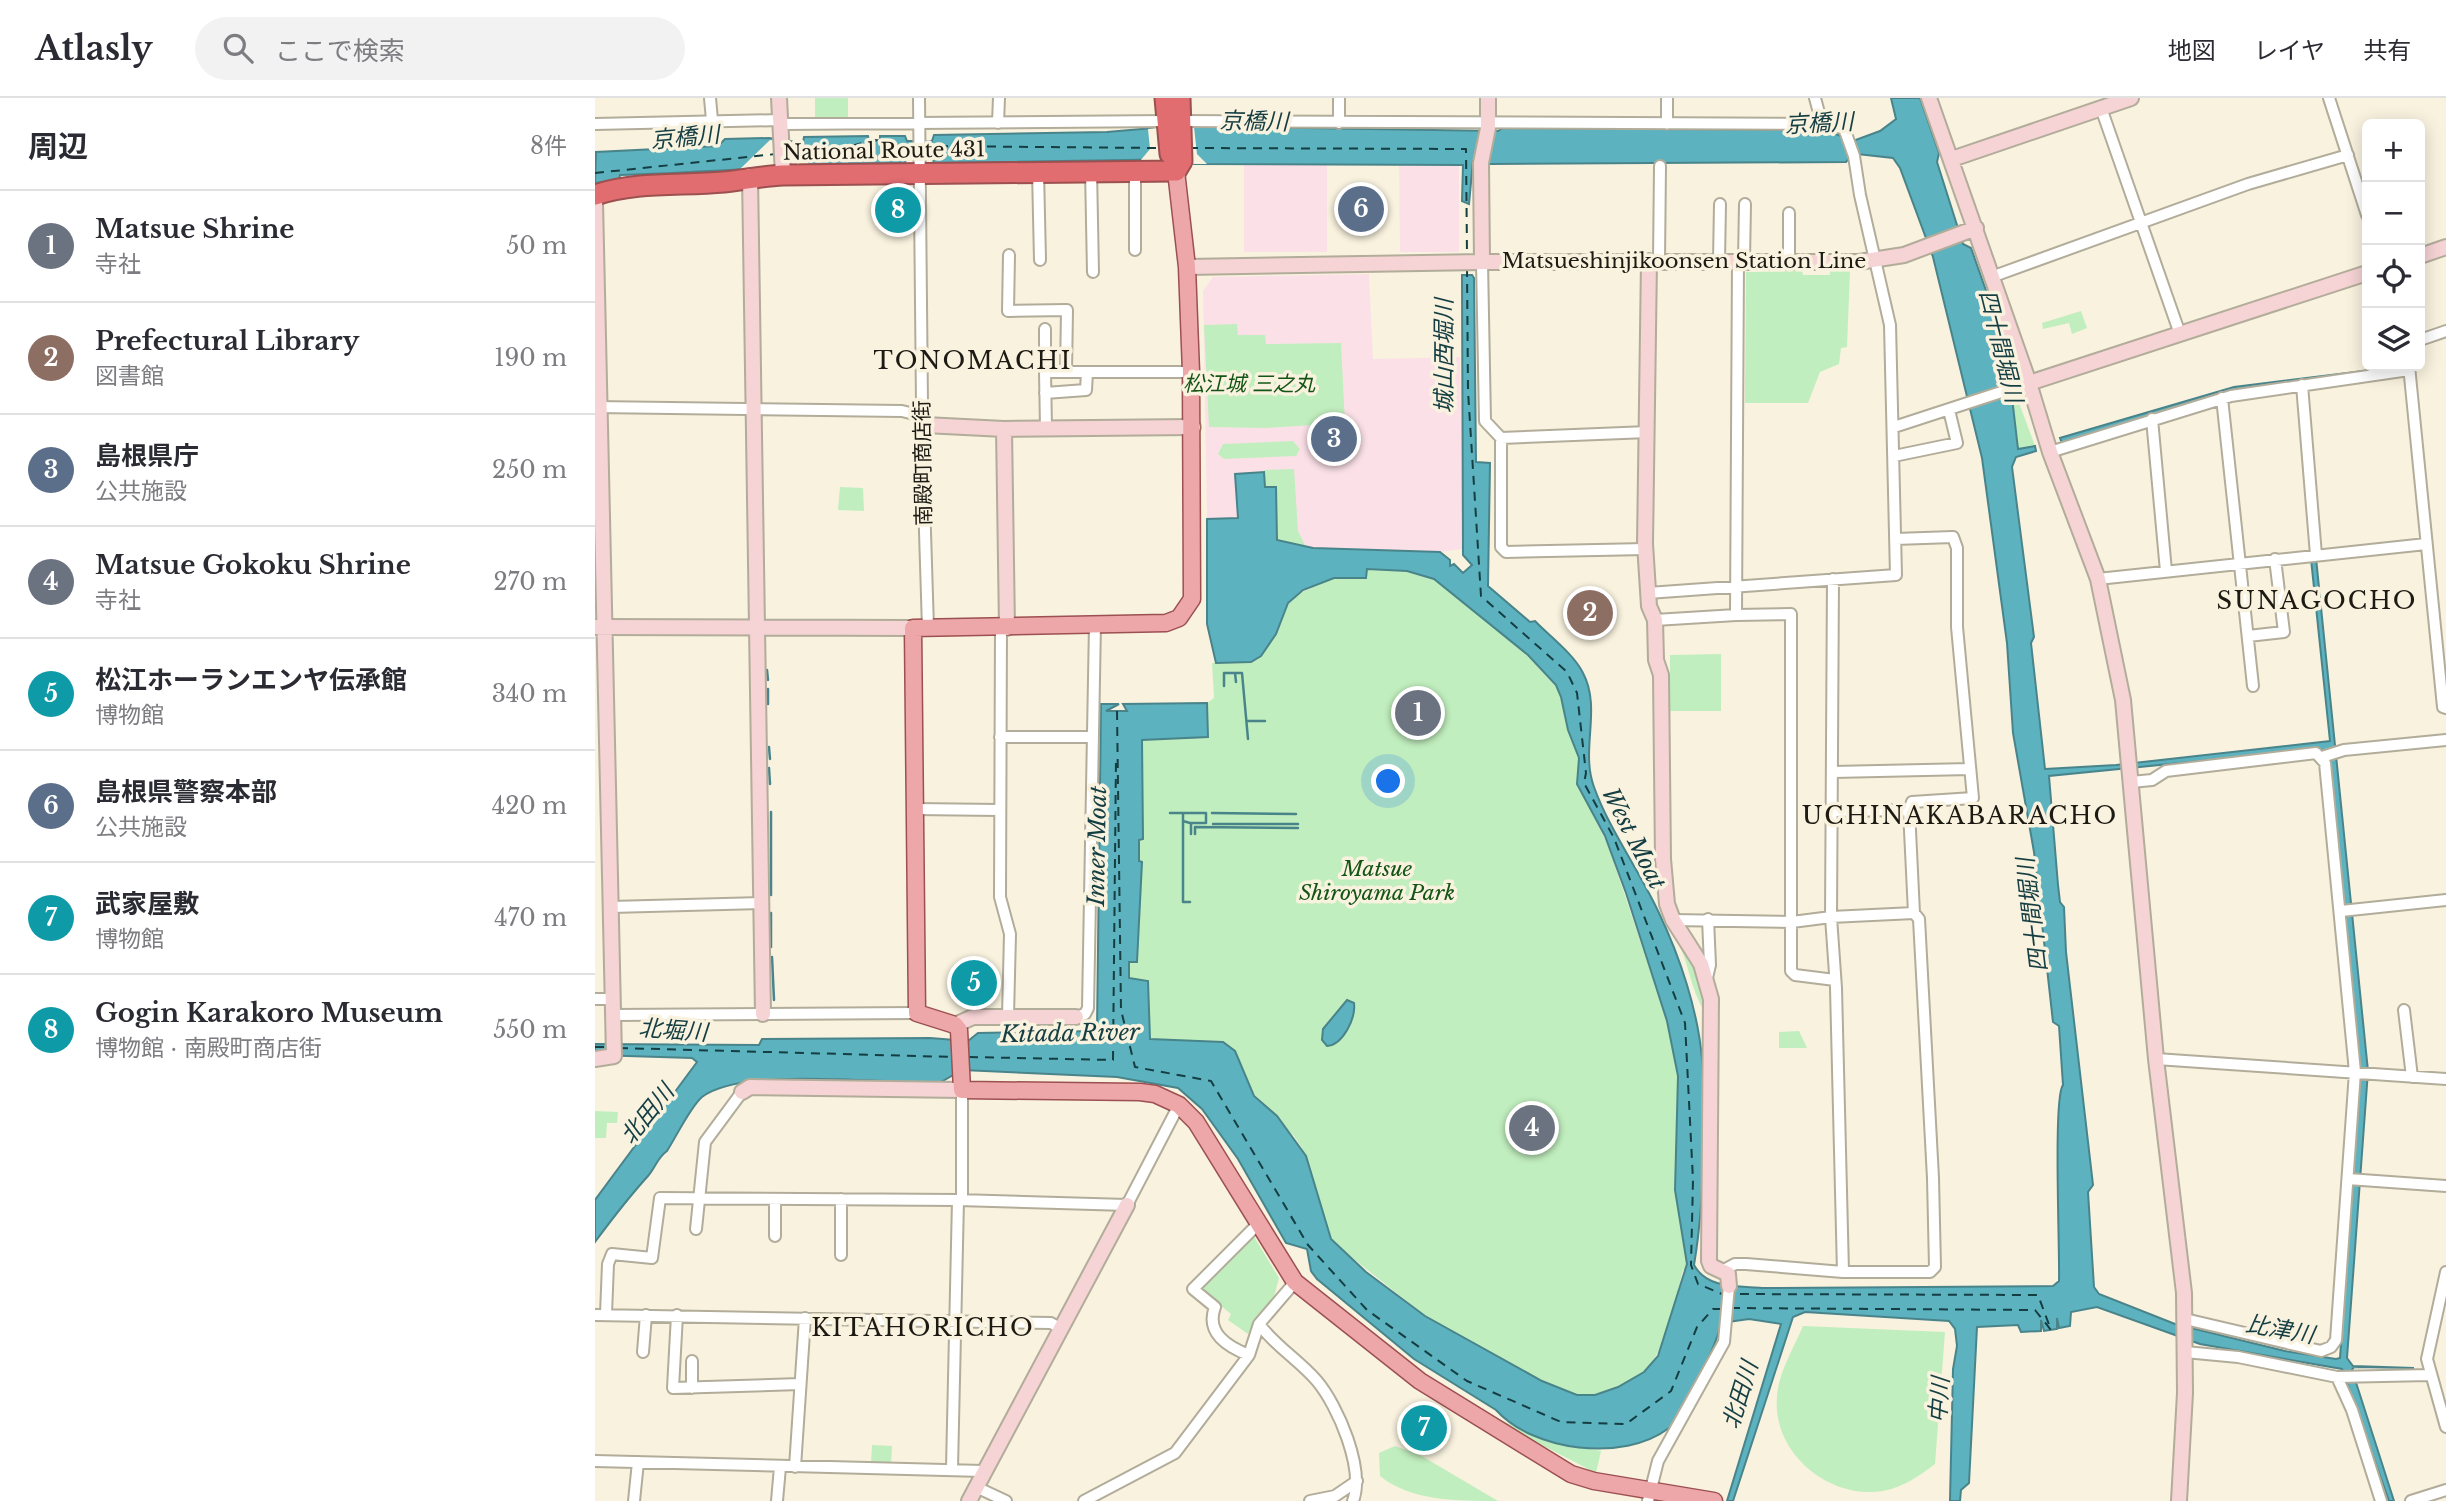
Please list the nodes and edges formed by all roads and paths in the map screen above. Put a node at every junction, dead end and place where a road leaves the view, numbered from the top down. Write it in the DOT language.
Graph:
graph roads {
  1 [pos="710,98"];
  2 [pos="779,98"];
  3 [pos="919,98"];
  4 [pos="999,98"];
  5 [pos="1165,98"];
  6 [pos="1180,98"];
  7 [pos="1339,98"];
  8 [pos="1488,98"];
  9 [pos="1667,98"];
  10 [pos="1815,98"];
  11 [pos="1929,98"];
  12 [pos="2130,98"];
  13 [pos="2329,98"];
  14 [pos="2099,103"];
  15 [pos="712,120"];
  16 [pos="998,122"];
  17 [pos="1174,123"];
  18 [pos="1339,123"];
  19 [pos="595,124"];
  20 [pos="919,124"];
  21 [pos="1667,124"];
  22 [pos="1822,124"];
  23 [pos="1488,125"];
  24 [pos="781,127"];
  25 [pos="2348,155"];
  26 [pos="1952,159"];
  27 [pos="1177,164"];
  28 [pos="919,165"];
  29 [pos="1660,166"];
  30 [pos="1091,170"];
  31 [pos="1135,170"];
  32 [pos="783,171"];
  33 [pos="1038,171"];
  34 [pos="750,176"];
  35 [pos="595,195"];
  36 [pos="2362,199"];
  37 [pos="595,202"];
  38 [pos="1720,204"];
  39 [pos="1745,204"];
  40 [pos="1789,213"];
  41 [pos="2140,222"];
  42 [pos="1969,231"];
  43 [pos="2446,247"];
  44 [pos="1135,250"];
  45 [pos="1009,254"];
  46 [pos="2425,254"];
  47 [pos="1040,260"];
  48 [pos="1654,261"];
  49 [pos="1719,261"];
  50 [pos="1741,261"];
  51 [pos="1789,261"];
  52 [pos="1877,261"];
  53 [pos="1472,262"];
  54 [pos="1187,267"];
  55 [pos="1093,272"];
  56 [pos="2362,275"];
  57 [pos="1994,276"];
  58 [pos="1045,329"];
  59 [pos="2446,331"];
  60 [pos="2180,334"];
  61 [pos="2425,338"];
  62 [pos="2390,371"];
  63 [pos="2409,371"];
  64 [pos="1045,372"];
  65 [pos="1066,372"];
  66 [pos="1087,372"];
  67 [pos="1191,372"];
  68 [pos="2029,383"];
  69 [pos="2302,385"];
  70 [pos="1045,393"];
  71 [pos="2222,398"];
  72 [pos="598,407"];
  73 [pos="755,410"];
  74 [pos="1949,410"];
  75 [pos="2152,419"];
  76 [pos="921,420"];
  77 [pos="1193,427"];
  78 [pos="1894,427"];
  79 [pos="1046,428"];
  80 [pos="1004,429"];
  81 [pos="1648,432"];
  82 [pos="1501,438"];
  83 [pos="2050,452"];
  84 [pos="1894,456"];
  85 [pos="599,514"];
  86 [pos="1895,539"];
  87 [pos="2426,544"];
  88 [pos="1646,549"];
  89 [pos="2316,555"];
  90 [pos="2275,559"];
  91 [pos="2240,563"];
  92 [pos="2166,571"];
  93 [pos="1833,579"];
  94 [pos="2098,579"];
  95 [pos="1735,588"];
  96 [pos="1648,593"];
  97 [pos="1736,615"];
  98 [pos="1655,620"];
  99 [pos="1095,624"];
  100 [pos="600,627"];
  101 [pos="758,627"];
  102 [pos="921,628"];
  103 [pos="1004,628"];
  104 [pos="2248,636"];
  105 [pos="2253,686"];
  106 [pos="2446,708"];
  107 [pos="601,733"];
  108 [pos="1000,737"];
  109 [pos="1092,737"];
  110 [pos="2446,740"];
  111 [pos="2327,755"];
  112 [pos="1971,769"];
  113 [pos="2130,771"];
  114 [pos="1833,772"];
  115 [pos="914,809"];
  116 [pos="999,810"];
  117 [pos="1909,810"];
  118 [pos="1832,811"];
  119 [pos="2446,900"];
  120 [pos="762,903"];
  121 [pos="611,907"];
  122 [pos="2345,911"];
  123 [pos="1914,914"];
  124 [pos="1831,917"];
  125 [pos="1673,919"];
  126 [pos="1708,919"];
  127 [pos="1792,922"];
  128 [pos="1707,978"];
  129 [pos="1835,980"];
  130 [pos="595,999"];
  131 [pos="611,999"];
  132 [pos="2404,1010"];
  133 [pos="917,1013"];
  134 [pos="763,1014"];
  135 [pos="613,1015"];
  136 [pos="1008,1016"];
  137 [pos="1076,1017"];
  138 [pos="958,1030"];
  139 [pos="595,1059"];
  140 [pos="2156,1059"];
  141 [pos="2361,1073"];
  142 [pos="2412,1077"];
  143 [pos="2446,1079"];
  144 [pos="961,1082"];
  145 [pos="743,1092"];
  146 [pos="1179,1105"];
  147 [pos="2353,1180"];
  148 [pos="2446,1186"];
  149 [pos="699,1199"];
  150 [pos="775,1199"];
  151 [pos="841,1199"];
  152 [pos="960,1200"];
  153 [pos="1126,1205"];
  154 [pos="1259,1223"];
  155 [pos="696,1229"];
  156 [pos="775,1236"];
  157 [pos="841,1255"];
  158 [pos="1724,1270"];
  159 [pos="1843,1272"];
  160 [pos="2446,1272"];
  161 [pos="1295,1282"];
  162 [pos="1729,1286"];
  163 [pos="600,1315"];
  164 [pos="646,1315"];
  165 [pos="677,1315"];
  166 [pos="805,1318"];
  167 [pos="957,1321"];
  168 [pos="2185,1322"];
  169 [pos="1259,1324"];
  170 [pos="1060,1328"];
  171 [pos="2185,1347"];
  172 [pos="643,1352"];
  173 [pos="1249,1355"];
  174 [pos="692,1361"];
  175 [pos="2429,1375"];
  176 [pos="2340,1377"];
  177 [pos="800,1384"];
  178 [pos="692,1388"];
  179 [pos="2446,1427"];
  180 [pos="595,1461"];
  181 [pos="638,1462"];
  182 [pos="780,1467"];
  183 [pos="795,1467"];
  184 [pos="952,1468"];
  185 [pos="983,1471"];
  186 [pos="1357,1481"];
  187 [pos="976,1487"];
  188 [pos="2446,1490"];
  189 [pos="1649,1496"];
  190 [pos="634,1501"];
  191 [pos="777,1501"];
  192 [pos="969,1501"];
  193 [pos="1006,1501"];
  194 [pos="1084,1501"];
  195 [pos="1310,1501"];
  196 [pos="1353,1501"];
  197 [pos="1714,1501"];
  198 [pos="2179,1501"];
  199 [pos="2381,1501"];
  200 [pos="2411,1501"];
  1 -- 15 [label="street"];
  2 -- 24 [label="street"];
  3 -- 20 [label="street, 南殿町商店街"];
  4 -- 16 [label="street"];
  5 -- 17 [label="highway"];
  6 -- 17 [label="highway"];
  7 -- 18 [label="street"];
  8 -- 23 [label="street"];
  9 -- 21 [label="street"];
  10 -- 22 [label="street"];
  11 -- 26 [label="street"];
  12 -- 14 [label="street"];
  13 -- 25 [label="street"];
  14 -- 26 [label="street"];
  14 -- 41 [label="street"];
  15 -- 19 [label="street"];
  15 -- 24 [label="street"];
  16 -- 17 [label="street"];
  16 -- 20 [label="street"];
  17 -- 18 [label="street"];
  17 -- 27 [label="highway"];
  18 -- 23 [label="street"];
  20 -- 24 [label="street"];
  20 -- 28 [label="street, 南殿町商店街"];
  21 -- 22 [label="street"];
  21 -- 23 [label="street"];
  22 -- 52 [label="street"];
  23 -- 53 [label="street"];
  24 -- 32 [label="street"];
  25 -- 36 [label="street"];
  25 -- 41 [label="street"];
  26 -- 42 [label="street"];
  27 -- 31 [label="highway, National Route 431"];
  27 -- 54 [label="main road"];
  28 -- 32 [label="highway, National Route 431"];
  28 -- 33 [label="highway, National Route 431"];
  28 -- 76 [label="street, 南殿町商店街"];
  29 -- 48 [label="street"];
  30 -- 31 [label="highway, National Route 431"];
  30 -- 33 [label="highway, National Route 431"];
  30 -- 55 [label="street"];
  31 -- 44 [label="street"];
  32 -- 34 [label="highway, National Route 431"];
  33 -- 47 [label="street"];
  34 -- 35 [label="highway, National Route 431"];
  34 -- 73 [label="street"];
  37 -- 72 [label="street"];
  38 -- 49 [label="street"];
  39 -- 50 [label="street"];
  40 -- 51 [label="street"];
  41 -- 57 [label="street"];
  41 -- 60 [label="street"];
  42 -- 52 [label="street, Matsueshinjikoonsen Station Line"];
  42 -- 57 [label="street"];
  43 -- 46 [label="street"];
  45 -- 65 [label="street"];
  48 -- 49 [label="street, Matsueshinjikoonsen Station Line"];
  48 -- 53 [label="street, Matsueshinjikoonsen Station Line"];
  48 -- 81 [label="street"];
  49 -- 50 [label="street, Matsueshinjikoonsen Station Line"];
  50 -- 51 [label="street, Matsueshinjikoonsen Station Line"];
  50 -- 95 [label="street"];
  51 -- 52 [label="street, Matsueshinjikoonsen Station Line"];
  52 -- 78 [label="street"];
  53 -- 54 [label="street, Matsueshinjikoonsen Station Line"];
  53 -- 82 [label="street"];
  54 -- 67 [label="main road"];
  56 -- 60 [label="street"];
  57 -- 68 [label="street"];
  58 -- 64 [label="street"];
  59 -- 61 [label="street"];
  60 -- 68 [label="street"];
  62 -- 69 [label="street"];
  63 -- 87 [label="street"];
  64 -- 65 [label="street"];
  64 -- 70 [label="street"];
  65 -- 66 [label="street"];
  66 -- 67 [label="street"];
  66 -- 70 [label="street"];
  67 -- 77 [label="main road"];
  68 -- 74 [label="street"];
  68 -- 83 [label="street"];
  69 -- 71 [label="street"];
  69 -- 89 [label="street"];
  70 -- 79 [label="street"];
  71 -- 75 [label="street"];
  71 -- 91 [label="street"];
  72 -- 73 [label="street"];
  72 -- 85 [label="street"];
  73 -- 76 [label="street"];
  73 -- 101 [label="street"];
  74 -- 78 [label="street"];
  74 -- 84 [label="street"];
  75 -- 83 [label="street"];
  75 -- 92 [label="street"];
  76 -- 80 [label="street"];
  76 -- 102 [label="street, 南殿町商店街"];
  77 -- 79 [label="street"];
  77 -- 99 [label="main road"];
  78 -- 84 [label="street"];
  79 -- 80 [label="street"];
  80 -- 103 [label="street"];
  81 -- 82 [label="street"];
  81 -- 88 [label="street"];
  82 -- 88 [label="street"];
  83 -- 94 [label="street"];
  84 -- 86 [label="street"];
  85 -- 100 [label="street"];
  86 -- 93 [label="street"];
  86 -- 112 [label="street"];
  87 -- 89 [label="street"];
  87 -- 106 [label="street"];
  88 -- 96 [label="street"];
  89 -- 90 [label="street"];
  90 -- 91 [label="street"];
  90 -- 104 [label="street"];
  91 -- 92 [label="street"];
  91 -- 104 [label="street"];
  92 -- 94 [label="street"];
  93 -- 95 [label="street"];
  93 -- 114 [label="street"];
  94 -- 113 [label="street"];
  95 -- 96 [label="street"];
  95 -- 97 [label="street"];
  96 -- 98 [label="street"];
  97 -- 98 [label="street"];
  97 -- 127 [label="street"];
  98 -- 125 [label="street"];
  99 -- 103 [label="main road"];
  99 -- 109 [label="street"];
  100 -- 101 [label="street"];
  100 -- 107 [label="street"];
  101 -- 102 [label="street"];
  101 -- 120 [label="street"];
  102 -- 103 [label="main road"];
  102 -- 115 [label="main road"];
  103 -- 108 [label="street"];
  104 -- 105 [label="street"];
  107 -- 121 [label="street"];
  108 -- 109 [label="street"];
  108 -- 116 [label="street"];
  109 -- 137 [label="street"];
  110 -- 111 [label="street"];
  111 -- 113 [label="street"];
  111 -- 122 [label="street"];
  112 -- 114 [label="street"];
  112 -- 117 [label="street"];
  113 -- 140 [label="street"];
  114 -- 118 [label="street"];
  115 -- 116 [label="street"];
  115 -- 133 [label="main road"];
  116 -- 136 [label="street"];
  117 -- 118 [label="street"];
  117 -- 123 [label="street"];
  118 -- 124 [label="street"];
  119 -- 122 [label="street"];
  120 -- 121 [label="street"];
  120 -- 134 [label="street"];
  121 -- 131 [label="street"];
  122 -- 141 [label="street"];
  123 -- 124 [label="street"];
  123 -- 159 [label="street"];
  124 -- 127 [label="street"];
  124 -- 129 [label="street"];
  125 -- 126 [label="street"];
  125 -- 128 [label="street"];
  126 -- 127 [label="street"];
  126 -- 128 [label="street"];
  127 -- 129 [label="street"];
  128 -- 158 [label="street"];
  129 -- 159 [label="street"];
  130 -- 131 [label="street"];
  131 -- 135 [label="street"];
  132 -- 142 [label="street"];
  133 -- 134 [label="street"];
  133 -- 138 [label="main road"];
  134 -- 135 [label="street"];
  135 -- 139 [label="street"];
  136 -- 137 [label="street"];
  136 -- 138 [label="street"];
  138 -- 144 [label="main road"];
  140 -- 141 [label="street"];
  140 -- 168 [label="street"];
  141 -- 142 [label="street"];
  141 -- 147 [label="street"];
  142 -- 143 [label="street"];
  144 -- 145 [label="street"];
  144 -- 146 [label="main road"];
  144 -- 152 [label="street"];
  145 -- 149 [label="street"];
  146 -- 153 [label="street"];
  146 -- 154 [label="main road"];
  147 -- 148 [label="street"];
  147 -- 168 [label="street"];
  149 -- 150 [label="street"];
  149 -- 155 [label="street"];
  149 -- 163 [label="street"];
  150 -- 151 [label="street"];
  150 -- 156 [label="street"];
  151 -- 152 [label="street"];
  151 -- 157 [label="street"];
  152 -- 153 [label="street"];
  152 -- 167 [label="street"];
  153 -- 170 [label="street"];
  154 -- 161 [label="main road"];
  154 -- 173 [label="street"];
  158 -- 159 [label="street"];
  158 -- 162 [label="street"];
  160 -- 175 [label="street"];
  161 -- 169 [label="street"];
  161 -- 189 [label="main road"];
  162 -- 189 [label="street"];
  163 -- 164 [label="street"];
  164 -- 165 [label="street"];
  164 -- 172 [label="street"];
  165 -- 166 [label="street"];
  165 -- 178 [label="street"];
  166 -- 167 [label="street"];
  166 -- 177 [label="street"];
  167 -- 170 [label="street"];
  167 -- 184 [label="street"];
  168 -- 171 [label="street"];
  169 -- 173 [label="street"];
  169 -- 186 [label="street"];
  170 -- 185 [label="street"];
  171 -- 176 [label="street"];
  171 -- 198 [label="street"];
  173 -- 194 [label="street"];
  174 -- 178 [label="street"];
  175 -- 176 [label="street"];
  175 -- 179 [label="street"];
  176 -- 199 [label="street"];
  177 -- 178 [label="street"];
  177 -- 183 [label="street"];
  180 -- 181 [label="street"];
  181 -- 182 [label="street"];
  181 -- 190 [label="street"];
  182 -- 183 [label="street"];
  182 -- 191 [label="street"];
  183 -- 184 [label="street"];
  184 -- 185 [label="street"];
  185 -- 187 [label="street"];
  186 -- 195 [label="street"];
  186 -- 196 [label="street"];
  187 -- 192 [label="street"];
  187 -- 193 [label="street"];
  188 -- 200 [label="street"];
  189 -- 197 [label="main road"];
}
